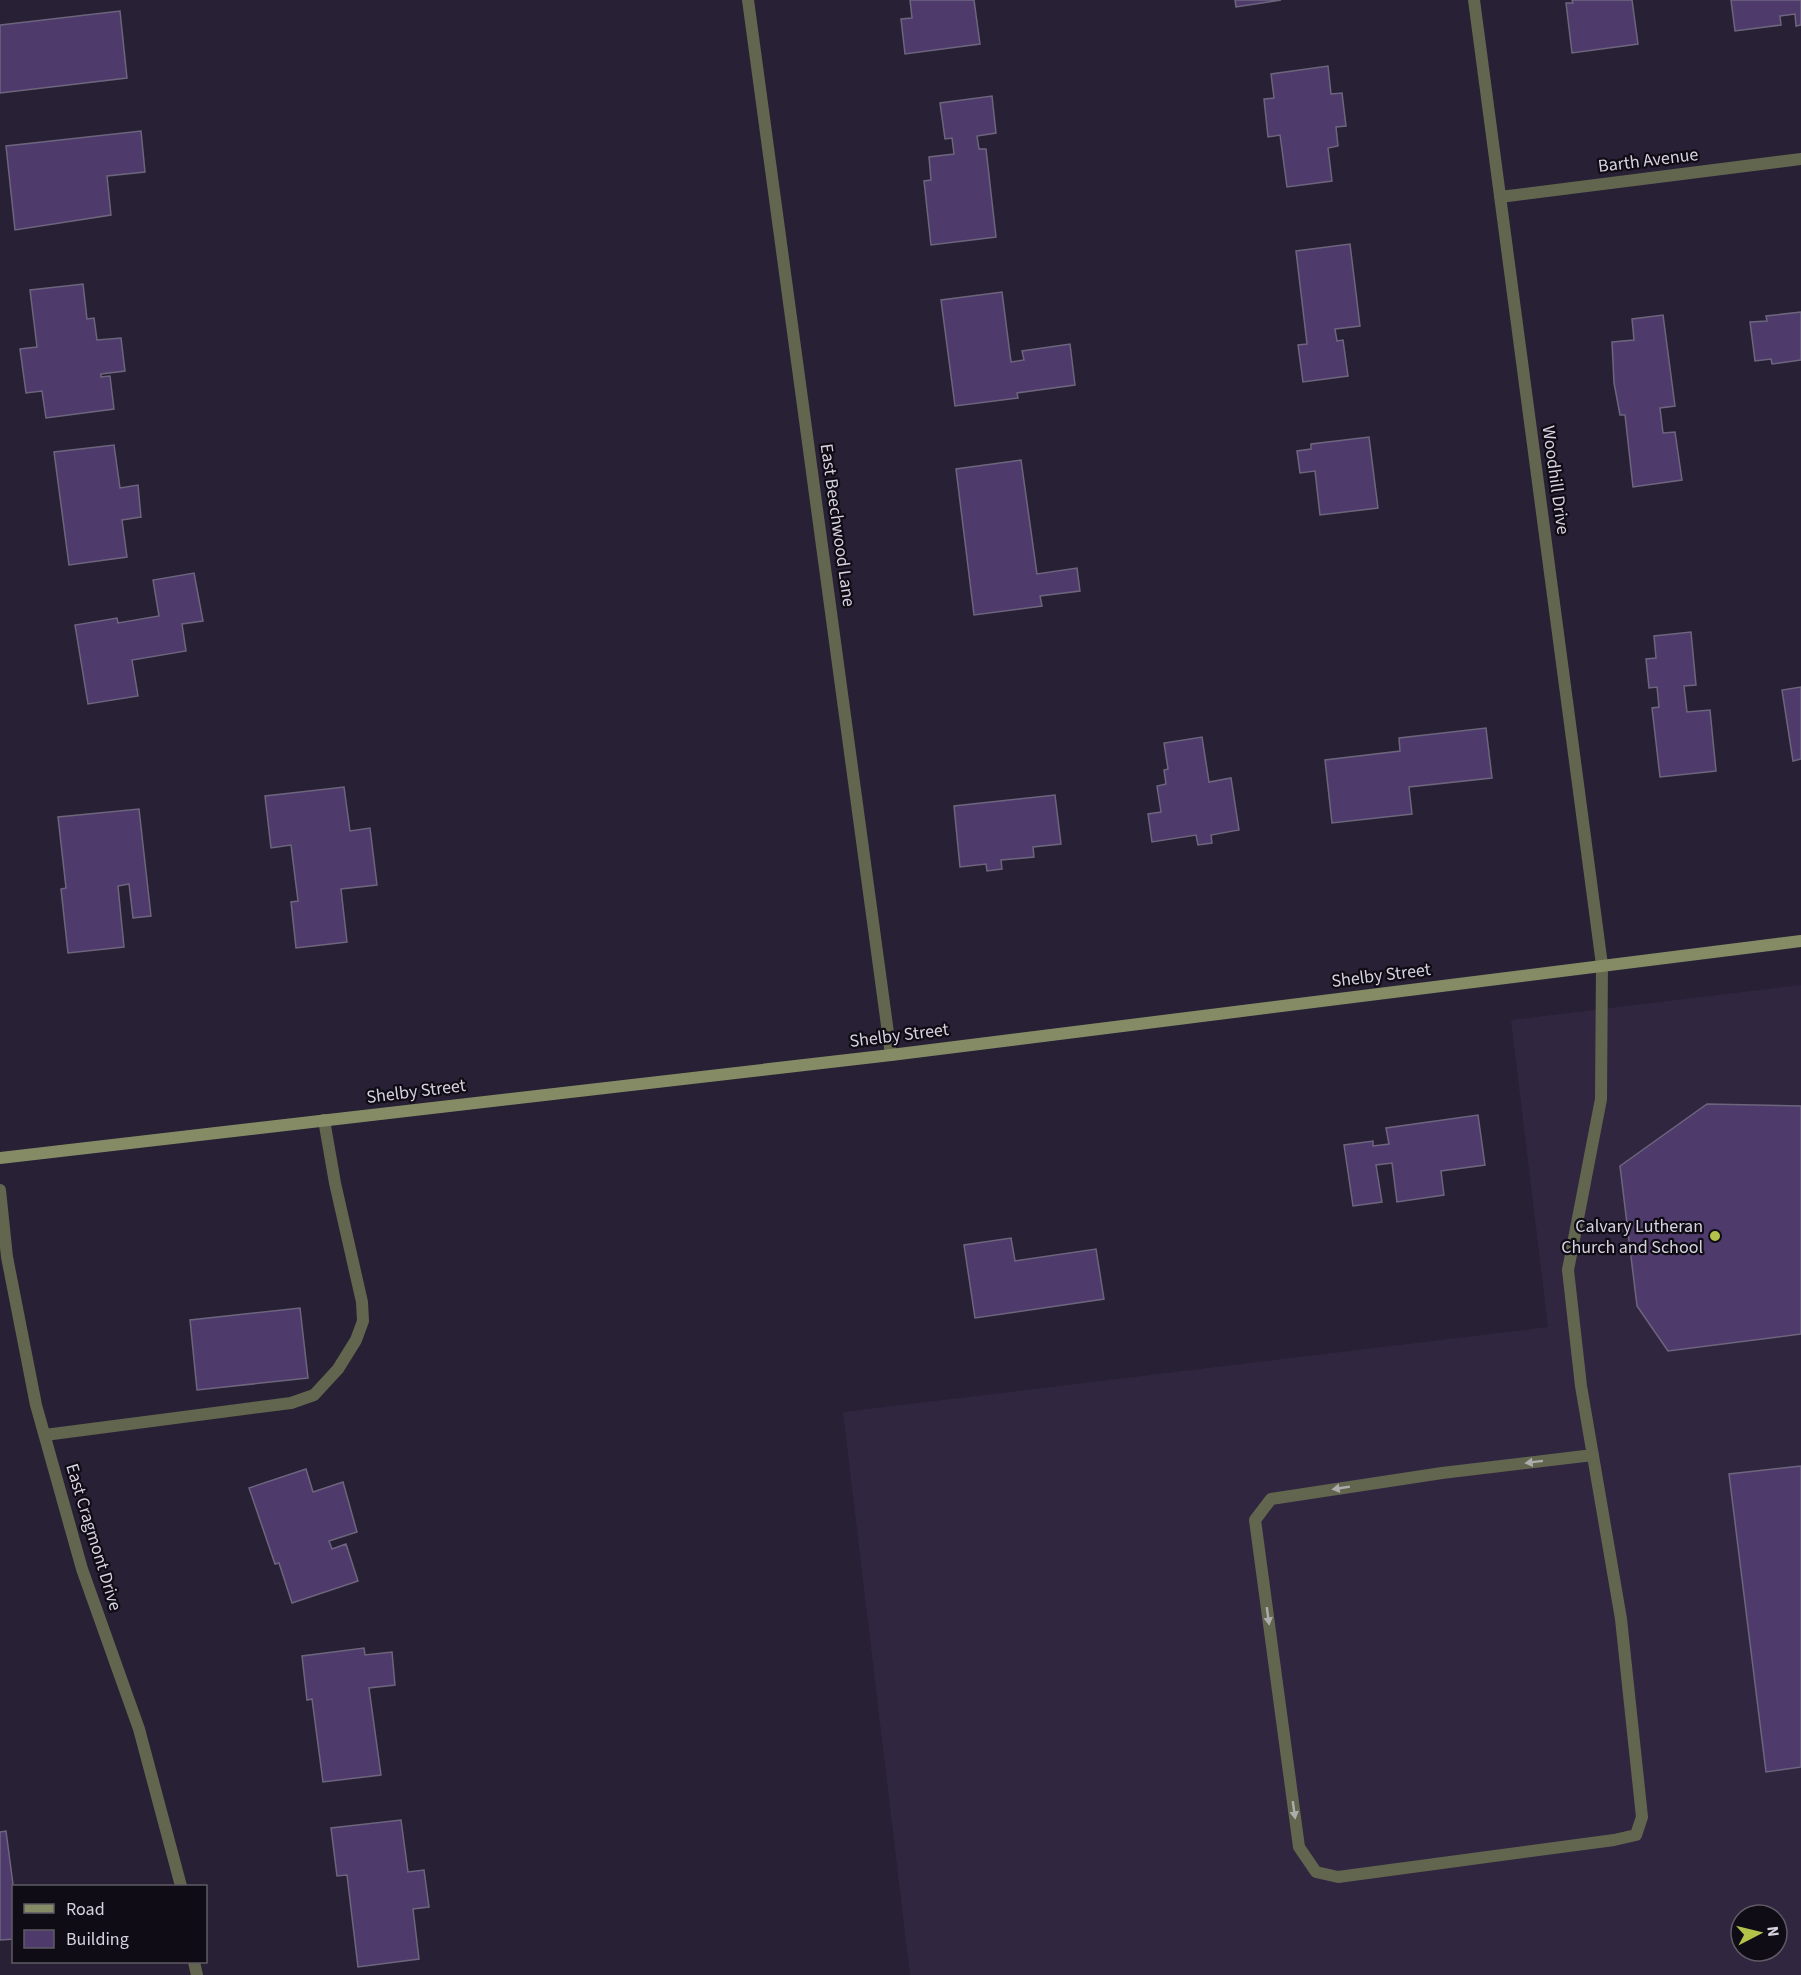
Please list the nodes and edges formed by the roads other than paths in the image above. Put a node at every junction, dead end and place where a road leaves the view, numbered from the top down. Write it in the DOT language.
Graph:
graph roads {
  1 [pos="748,0"];
  2 [pos="1474,0"];
  3 [pos="1801,159"];
  4 [pos="1500,197"];
  5 [pos="1801,940"];
  6 [pos="1602,965"];
  7 [pos="891,1054"];
  8 [pos="324,1120"];
  9 [pos="0,1158"];
  10 [pos="0,1190"];
  11 [pos="45,1436"];
  12 [pos="1593,1455"];
  13 [pos="181,1885"];
  1 -- 7 [label="street, East Beechwood Lane"];
  2 -- 4 [label="street, Woodhill Drive"];
  3 -- 4 [label="street, Barth Avenue"];
  4 -- 6 [label="street, Woodhill Drive"];
  5 -- 6 [label="street, Shelby Street"];
  6 -- 7 [label="street, Shelby Street"];
  6 -- 12 [label="street, Woodhill Drive"];
  7 -- 8 [label="street, Shelby Street"];
  8 -- 9 [label="street, Shelby Street"];
  8 -- 11 [label="street"];
  10 -- 11 [label="street, East Cragmont Drive"];
  11 -- 13 [label="street, East Cragmont Drive"];
  12 -- 12 [label="street, Woodhill Drive, one-way"];
}
